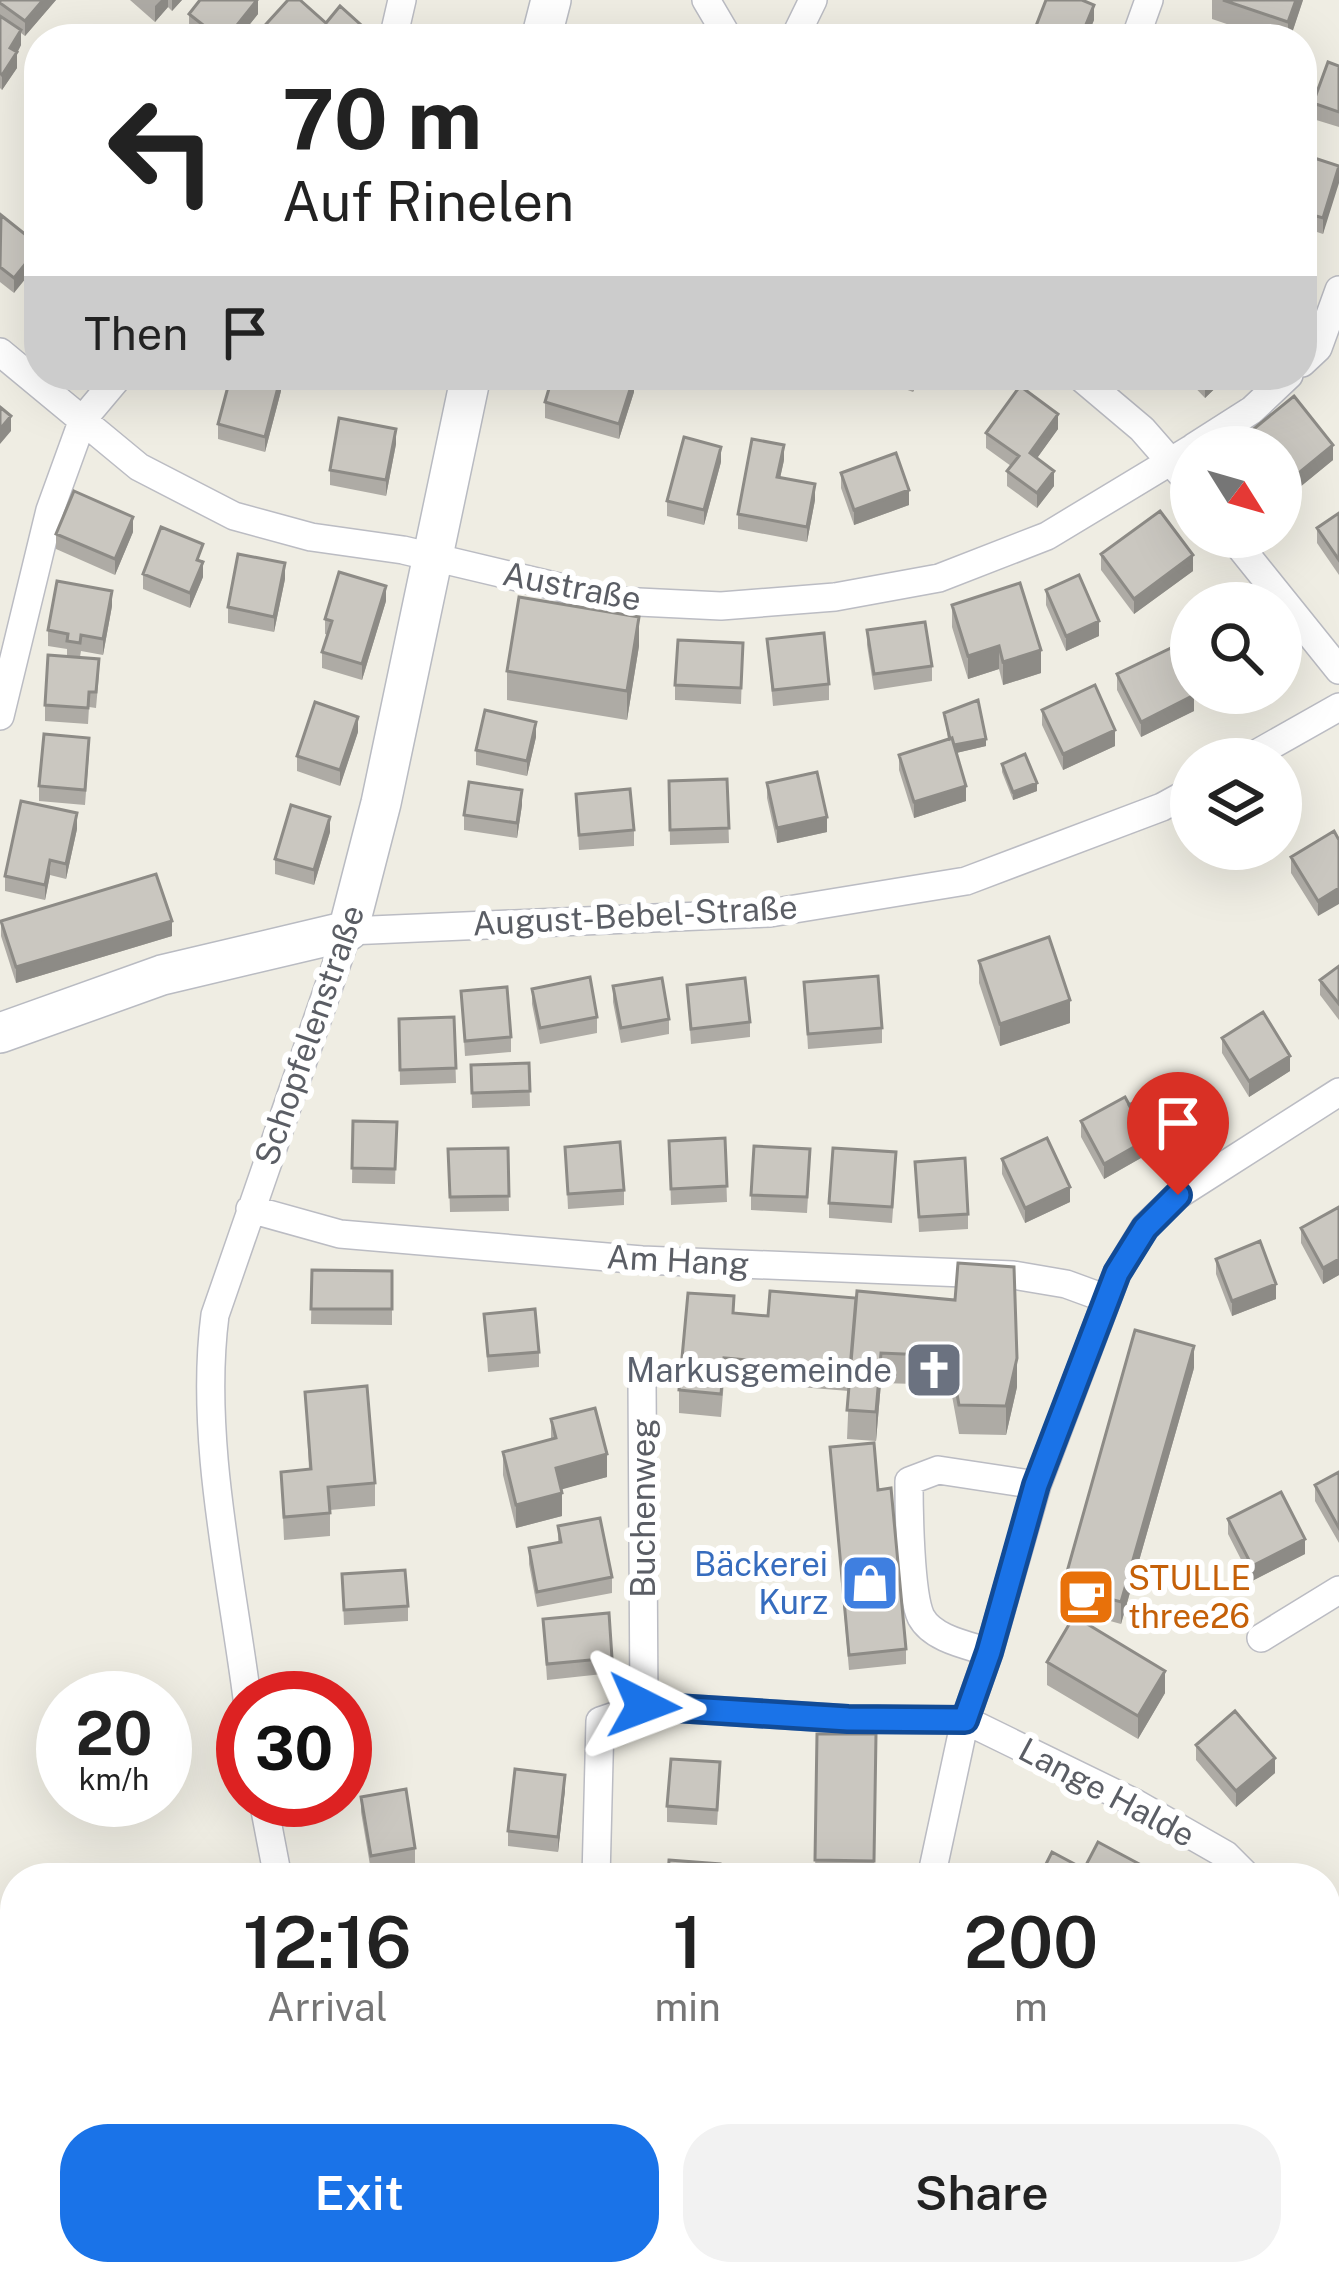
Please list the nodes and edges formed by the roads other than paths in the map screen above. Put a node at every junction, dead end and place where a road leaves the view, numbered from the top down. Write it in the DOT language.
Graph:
graph roads {
  1 [pos="1339,290"];
  2 [pos="1317,349"];
  3 [pos="0,352"];
  4 [pos="24,371"];
  5 [pos="48,390"];
  6 [pos="107,390"];
  7 [pos="468,390"];
  8 [pos="1096,390"];
  9 [pos="1273,390"];
  10 [pos="83,418"];
  11 [pos="1226,426"];
  12 [pos="1170,444"];
  13 [pos="1170,461"];
  14 [pos="434,558"];
  15 [pos="1249,558"];
  16 [pos="1339,670"];
  17 [pos="1339,707"];
  18 [pos="0,716"];
  19 [pos="1284,738"];
  20 [pos="1170,802"];
  21 [pos="348,931"];
  22 [pos="0,1033"];
  23 [pos="1339,1092"];
  24 [pos="250,1209"];
  25 [pos="1107,1299"];
  26 [pos="642,1382"];
  27 [pos="1036,1485"];
  28 [pos="1339,1590"];
  29 [pos="1261,1637"];
  30 [pos="989,1652"];
  31 [pos="243,1671"];
  32 [pos="644,1706"];
  33 [pos="965,1720"];
  34 [pos="268,1827"];
  35 [pos="275,1863"];
  36 [pos="596,1863"];
  37 [pos="934,1863"];
  38 [pos="1215,1863"];
  1 -- 2 [label="street"];
  3 -- 4 [label="street, Austraße"];
  5 -- 10 [label="street, Austraße"];
  6 -- 10 [label="street"];
  7 -- 14 [label="street, Schopfelenstraße"];
  8 -- 12 [label="street"];
  9 -- 11 [label="street, Austraße"];
  10 -- 14 [label="street, Austraße"];
  10 -- 18 [label="street"];
  13 -- 14 [label="street, Austraße"];
  14 -- 21 [label="street, Schopfelenstraße"];
  15 -- 16 [label="street"];
  17 -- 19 [label="street"];
  20 -- 21 [label="street, August-Bebel-Straße"];
  21 -- 22 [label="street"];
  21 -- 24 [label="street, Schopfelenstraße"];
  23 -- 25 [label="street"];
  24 -- 25 [label="street, Am Hang"];
  24 -- 31 [label="street, Schopfelenstraße"];
  25 -- 27 [label="street"];
  26 -- 32 [label="street, Buchenweg"];
  27 -- 30 [label="street"];
  27 -- 30 [label="street"];
  28 -- 29 [label="street"];
  30 -- 33 [label="street"];
  32 -- 33 [label="street, Lange Halde"];
  32 -- 36 [label="street, Lange Halde"];
  33 -- 37 [label="street"];
  33 -- 38 [label="street, Lange Halde"];
  34 -- 35 [label="street"];
}
